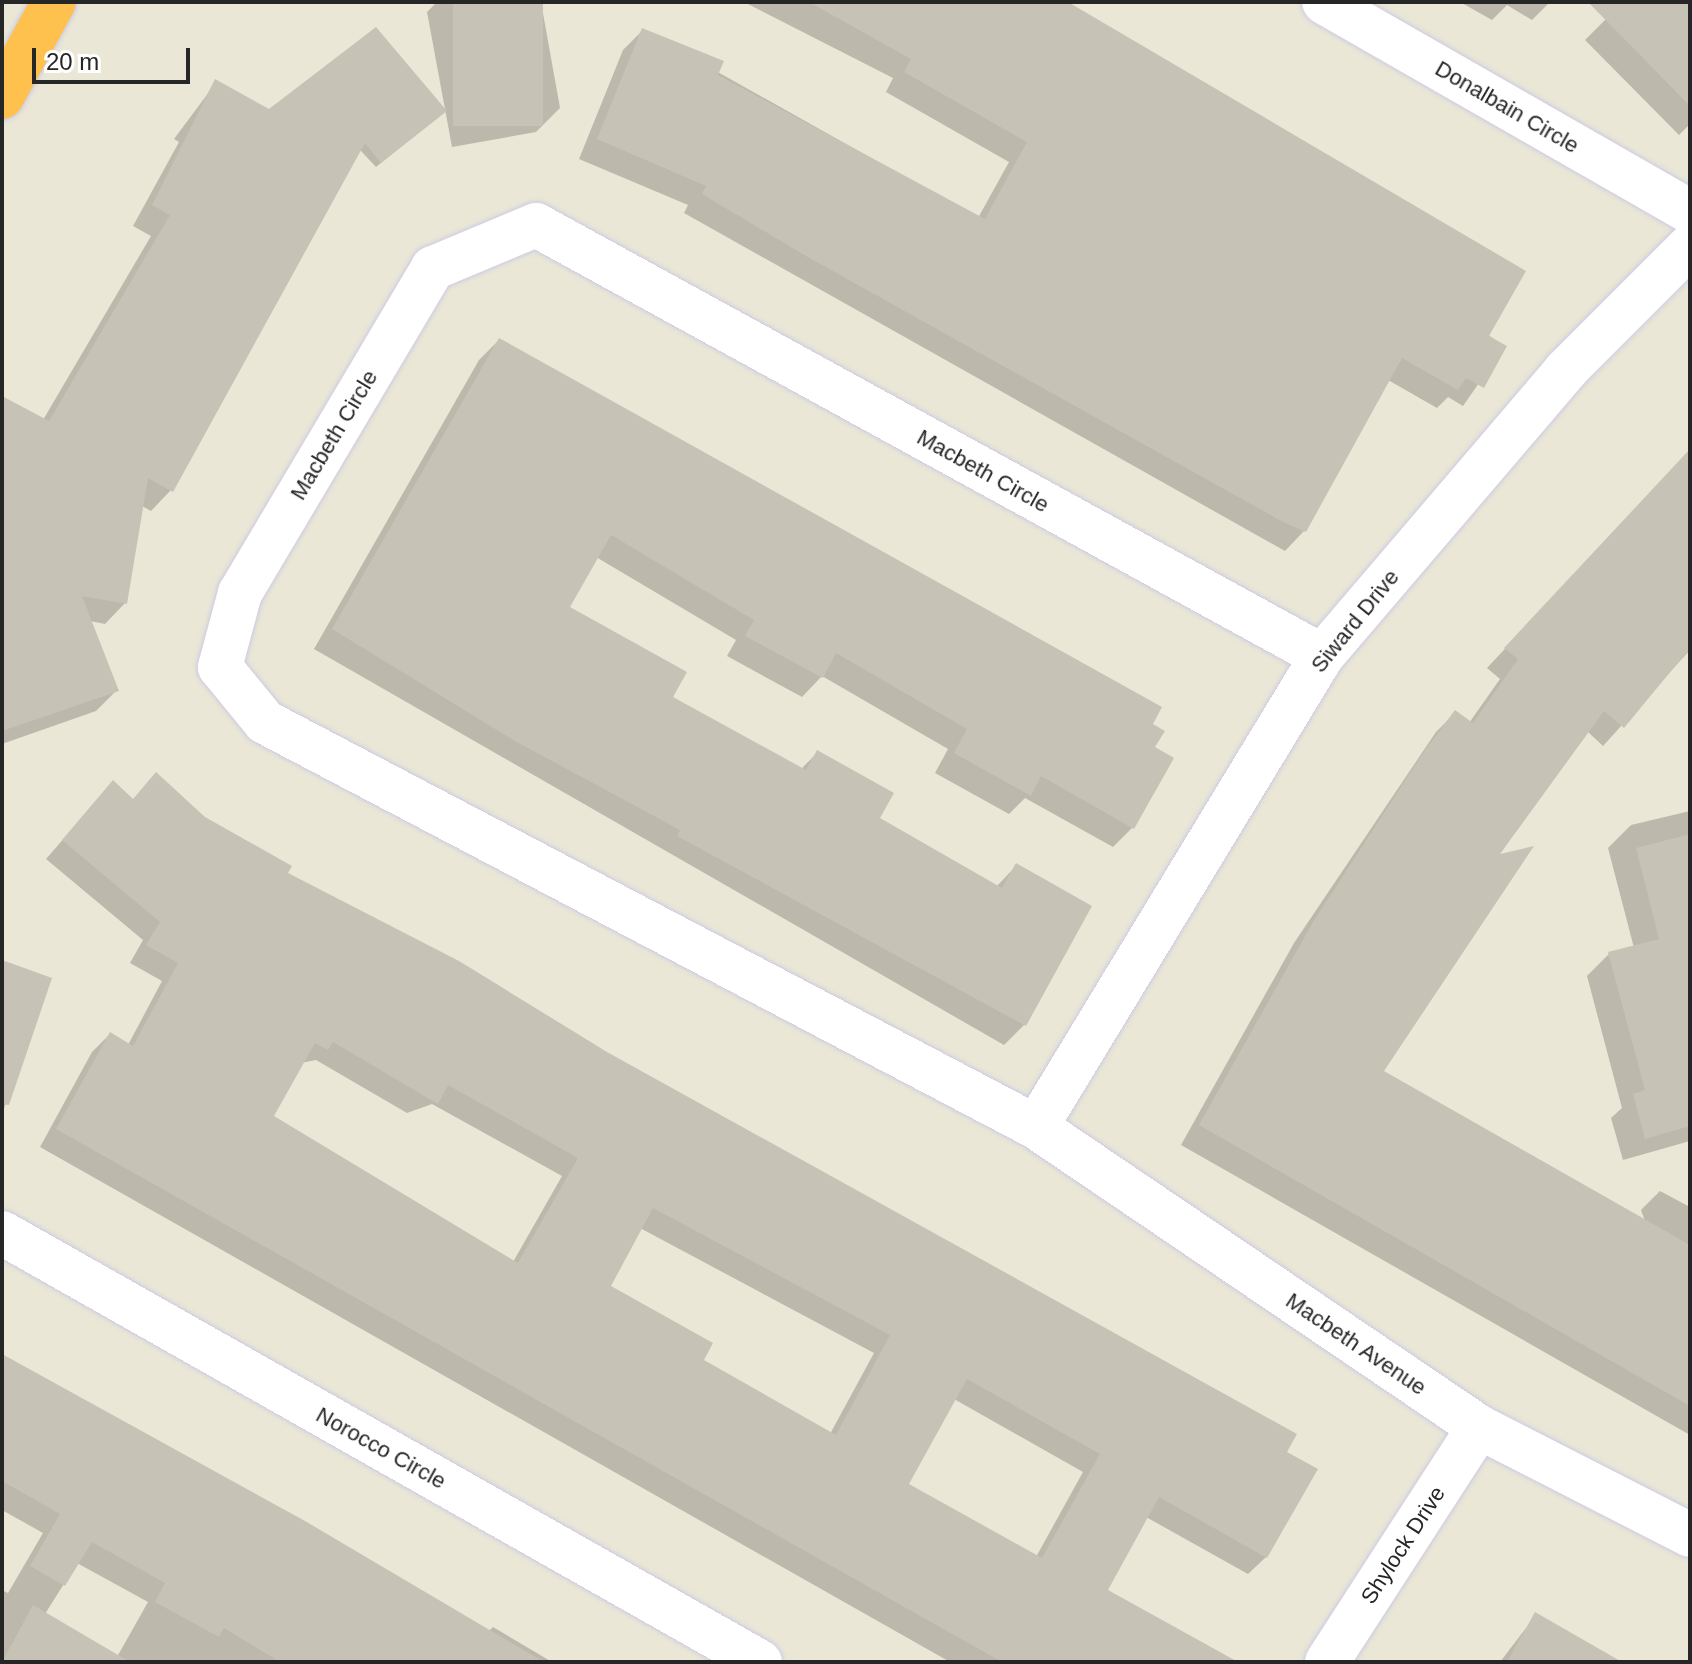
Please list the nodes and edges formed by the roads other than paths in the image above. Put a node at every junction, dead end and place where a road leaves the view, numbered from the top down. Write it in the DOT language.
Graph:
graph roads {
  1 [pos="54,2"];
  2 [pos="1324,2"];
  3 [pos="2,97"];
  4 [pos="1690,212"];
  5 [pos="1690,246"];
  6 [pos="1322,656"];
  7 [pos="1036,1127"];
  8 [pos="2,1233"];
  9 [pos="1479,1427"];
  10 [pos="1690,1535"];
  11 [pos="760,1662"];
  12 [pos="1327,1662"];
  1 -- 3 [label="highway"];
  2 -- 4 [label="street, Donalbain Circle"];
  5 -- 6 [label="street, Siward Drive"];
  6 -- 7 [label="street, Siward Drive"];
  6 -- 7 [label="street, Macbeth Circle"];
  7 -- 9 [label="street, Macbeth Avenue"];
  8 -- 11 [label="street, Norocco Circle"];
  9 -- 10 [label="street, Macbeth Avenue"];
  9 -- 12 [label="street, Shylock Drive"];
}
